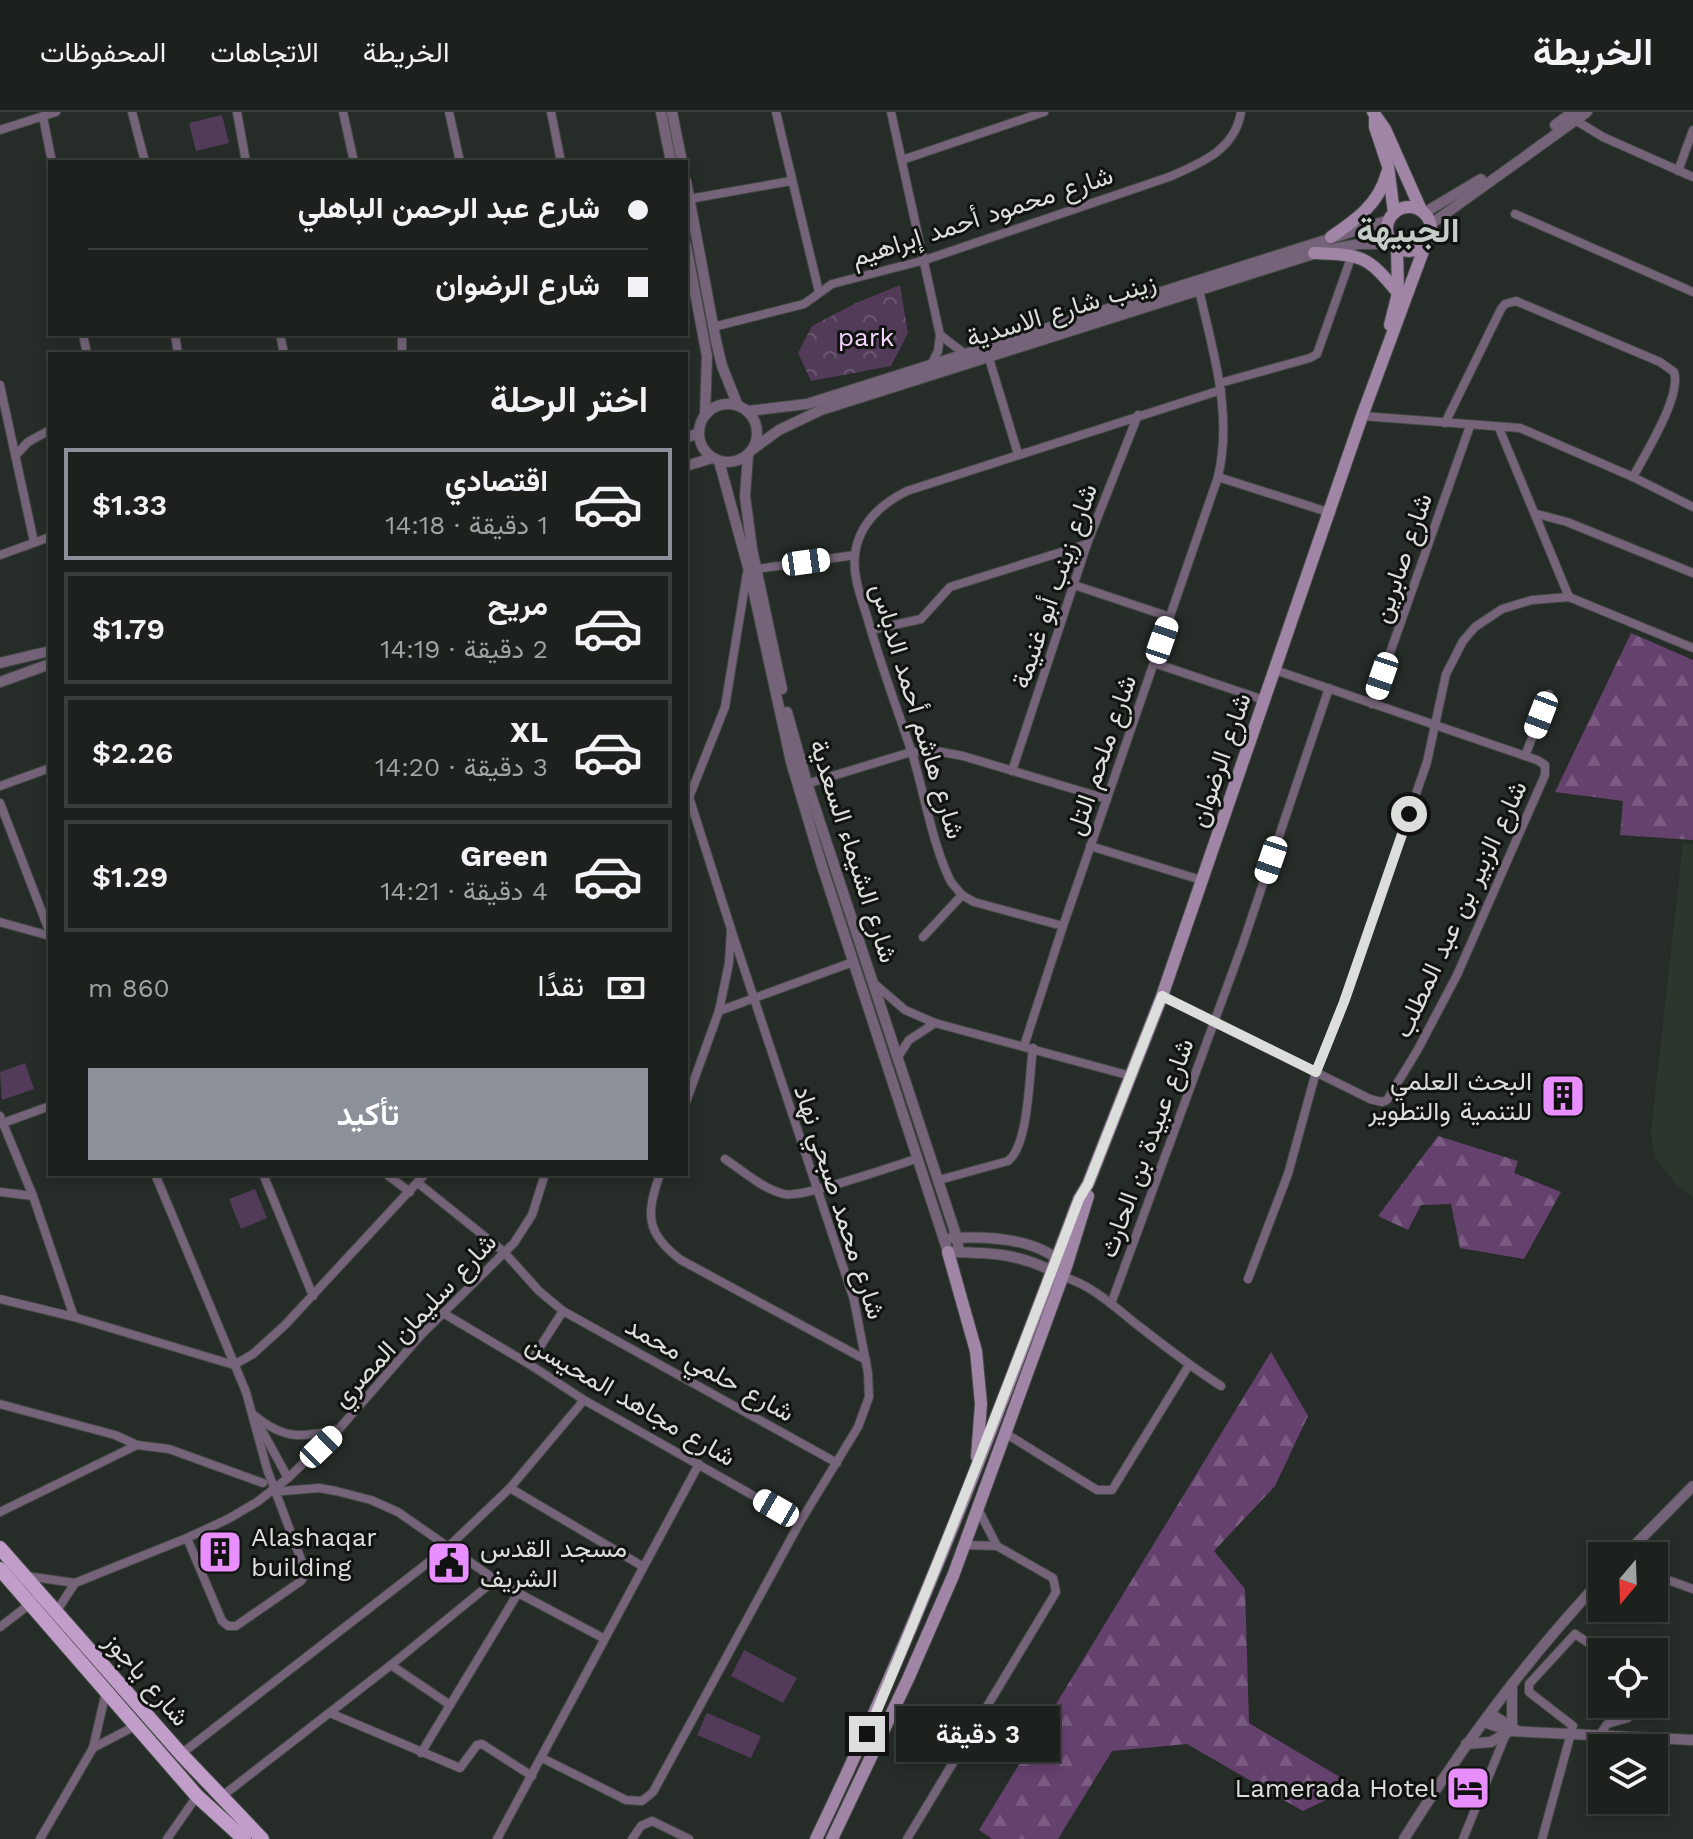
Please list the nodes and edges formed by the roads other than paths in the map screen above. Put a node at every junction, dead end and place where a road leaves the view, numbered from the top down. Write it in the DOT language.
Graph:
graph roads {
  1 [pos="56,112"];
  2 [pos="132,112"];
  3 [pos="237,112"];
  4 [pos="343,112"];
  5 [pos="449,112"];
  6 [pos="551,112"];
  7 [pos="661,112"];
  8 [pos="672,112"];
  9 [pos="776,112"];
  10 [pos="891,112"];
  11 [pos="1044,112"];
  12 [pos="1241,112"];
  13 [pos="1587,112"];
  14 [pos="1374,114"];
  15 [pos="1574,116"];
  16 [pos="43,117"];
  17 [pos="0,130"];
  18 [pos="1693,130"];
  19 [pos="52,160"];
  20 [pos="144,160"];
  21 [pos="246,160"];
  22 [pos="354,160"];
  23 [pos="460,160"];
  24 [pos="561,160"];
  25 [pos="671,160"];
  26 [pos="682,160"];
  27 [pos="902,160"];
  28 [pos="1388,166"];
  29 [pos="1678,171"];
  30 [pos="1693,177"];
  31 [pos="791,181"];
  32 [pos="688,194"];
  33 [pos="689,199"];
  34 [pos="1515,214"];
  35 [pos="1425,215"];
  36 [pos="1391,217"];
  37 [pos="1331,237"];
  38 [pos="1426,243"];
  39 [pos="1395,245"];
  40 [pos="1314,253"];
  41 [pos="1352,255"];
  42 [pos="688,256"];
  43 [pos="925,260"];
  44 [pos="1199,290"];
  45 [pos="819,292"];
  46 [pos="1693,292"];
  47 [pos="1398,293"];
  48 [pos="713,327"];
  49 [pos="940,335"];
  50 [pos="1386,348"];
  51 [pos="965,354"];
  52 [pos="988,355"];
  53 [pos="931,365"];
  54 [pos="0,385"];
  55 [pos="1221,386"];
  56 [pos="743,408"];
  57 [pos="705,415"];
  58 [pos="1138,415"];
  59 [pos="1362,416"];
  60 [pos="1445,423"];
  61 [pos="1470,426"];
  62 [pos="1499,428"];
  63 [pos="48,431"];
  64 [pos="698,433"];
  65 [pos="688,437"];
  66 [pos="750,452"];
  67 [pos="1018,454"];
  68 [pos="16,455"];
  69 [pos="716,459"];
  70 [pos="688,466"];
  71 [pos="1218,477"];
  72 [pos="1633,477"];
  73 [pos="1693,507"];
  74 [pos="1331,513"];
  75 [pos="1537,514"];
  76 [pos="48,538"];
  77 [pos="34,542"];
  78 [pos="1087,544"];
  79 [pos="0,555"];
  80 [pos="855,555"];
  81 [pos="753,570"];
  82 [pos="1693,573"];
  83 [pos="1074,585"];
  84 [pos="1569,597"];
  85 [pos="1170,617"];
  86 [pos="871,630"];
  87 [pos="1693,648"];
  88 [pos="48,651"];
  89 [pos="0,663"];
  90 [pos="1154,663"];
  91 [pos="48,665"];
  92 [pos="1275,670"];
  93 [pos="0,682"];
  94 [pos="1329,688"];
  95 [pos="1549,694"];
  96 [pos="1264,700"];
  97 [pos="1372,704"];
  98 [pos="1434,725"];
  99 [pos="911,752"];
  100 [pos="1525,756"];
  101 [pos="48,769"];
  102 [pos="1012,771"];
  103 [pos="803,785"];
  104 [pos="0,786"];
  105 [pos="1107,799"];
  106 [pos="688,801"];
  107 [pos="0,803"];
  108 [pos="1090,846"];
  109 [pos="1201,880"];
  110 [pos="962,895"];
  111 [pos="0,922"];
  112 [pos="1063,926"];
  113 [pos="48,929"];
  114 [pos="731,929"];
  115 [pos="48,934"];
  116 [pos="923,937"];
  117 [pos="853,962"];
  118 [pos="876,985"];
  119 [pos="1162,996"];
  120 [pos="753,997"];
  121 [pos="719,1011"];
  122 [pos="1213,1022"];
  123 [pos="935,1023"];
  124 [pos="1029,1047"];
  125 [pos="899,1055"];
  126 [pos="1316,1072"];
  127 [pos="1131,1076"];
  128 [pos="688,1096"];
  129 [pos="48,1107"];
  130 [pos="2,1119"];
  131 [pos="725,1159"];
  132 [pos="916,1159"];
  133 [pos="156,1176"];
  134 [pos="264,1176"];
  135 [pos="389,1176"];
  136 [pos="423,1176"];
  137 [pos="544,1176"];
  138 [pos="659,1176"];
  139 [pos="939,1180"];
  140 [pos="418,1183"];
  141 [pos="816,1191"];
  142 [pos="0,1192"];
  143 [pos="410,1192"];
  144 [pos="33,1196"];
  145 [pos="957,1238"];
  146 [pos="1005,1241"];
  147 [pos="951,1248"];
  148 [pos="504,1252"];
  149 [pos="1004,1254"];
  150 [pos="1062,1270"];
  151 [pos="1248,1279"];
  152 [pos="313,1296"];
  153 [pos="0,1299"];
  154 [pos="1111,1304"];
  155 [pos="563,1311"];
  156 [pos="443,1313"];
  157 [pos="74,1317"];
  158 [pos="866,1360"];
  159 [pos="529,1364"];
  160 [pos="234,1365"];
  161 [pos="1189,1365"];
  162 [pos="1221,1386"];
  163 [pos="584,1400"];
  164 [pos="0,1404"];
  165 [pos="254,1415"];
  166 [pos="339,1429"];
  167 [pos="1005,1433"];
  168 [pos="137,1445"];
  169 [pos="837,1463"];
  170 [pos="699,1464"];
  171 [pos="267,1469"];
  172 [pos="977,1470"];
  173 [pos="288,1478"];
  174 [pos="263,1483"];
  175 [pos="1693,1486"];
  176 [pos="275,1488"];
  177 [pos="510,1488"];
  178 [pos="257,1502"];
  179 [pos="978,1509"];
  180 [pos="0,1512"];
  181 [pos="800,1522"];
  182 [pos="187,1538"];
  183 [pos="1638,1542"];
  184 [pos="965,1545"];
  185 [pos="997,1546"];
  186 [pos="0,1548"];
  187 [pos="447,1548"];
  188 [pos="642,1566"];
  189 [pos="0,1569"];
  190 [pos="24,1575"];
  191 [pos="495,1580"];
  192 [pos="1668,1580"];
  193 [pos="75,1583"];
  194 [pos="1693,1589"];
  195 [pos="518,1593"];
  196 [pos="1588,1594"];
  197 [pos="30,1604"];
  198 [pos="56,1612"];
  199 [pos="0,1627"];
  200 [pos="910,1636"];
  201 [pos="603,1638"];
  202 [pos="924,1643"];
  203 [pos="1588,1643"];
  204 [pos="391,1665"];
  205 [pos="893,1673"];
  206 [pos="908,1679"];
  207 [pos="1512,1684"];
  208 [pos="107,1691"];
  209 [pos="450,1705"];
  210 [pos="330,1713"];
  211 [pos="1487,1718"];
  212 [pos="1628,1718"];
  213 [pos="135,1726"];
  214 [pos="1511,1731"];
  215 [pos="1600,1734"];
  216 [pos="1571,1735"];
  217 [pos="1588,1736"];
  218 [pos="1668,1739"];
  219 [pos="1693,1740"];
  220 [pos="1466,1744"];
  221 [pos="93,1748"];
  222 [pos="421,1753"];
  223 [pos="181,1754"];
  224 [pos="542,1758"];
  225 [pos="532,1776"];
  226 [pos="197,1796"];
  227 [pos="221,1797"];
  228 [pos="40,1839"];
  229 [pos="167,1839"];
  230 [pos="244,1839"];
  231 [pos="262,1839"];
  232 [pos="497,1839"];
  233 [pos="632,1839"];
  234 [pos="689,1839"];
  235 [pos="816,1839"];
  236 [pos="832,1839"];
  237 [pos="907,1839"];
  238 [pos="1404,1839"];
  239 [pos="1463,1839"];
  240 [pos="1542,1839"];
  1 -- 16 [label="street"];
  2 -- 20 [label="street"];
  3 -- 21 [label="street"];
  4 -- 22 [label="street"];
  5 -- 23 [label="street"];
  6 -- 24 [label="street"];
  7 -- 25 [label="street"];
  8 -- 26 [label="street"];
  9 -- 31 [label="street"];
  10 -- 27 [label="street"];
  11 -- 27 [label="street"];
  12 -- 43 [label="street, شارع محمود أحمد إبراهيم"];
  13 -- 15 [label="street"];
  14 -- 28 [label="main road"];
  14 -- 35 [label="main road"];
  15 -- 29 [label="street"];
  15 -- 35 [label="street"];
  16 -- 17 [label="street"];
  16 -- 19 [label="street"];
  18 -- 29 [label="street"];
  27 -- 43 [label="street"];
  28 -- 36 [label="main road"];
  28 -- 37 [label="main road"];
  29 -- 30 [label="street"];
  31 -- 33 [label="street"];
  31 -- 45 [label="street"];
  32 -- 33 [label="street"];
  33 -- 48 [label="street"];
  34 -- 46 [label="street"];
  35 -- 36 [label="main road"];
  35 -- 38 [label="main road"];
  36 -- 37 [label="street, زينب شارع الاسدية"];
  36 -- 39 [label="main road"];
  37 -- 51 [label="street, زينب شارع الاسدية"];
  38 -- 39 [label="main road"];
  38 -- 50 [label="main road, شارع الرضوان"];
  39 -- 40 [label="street, زينب شارع الاسدية"];
  39 -- 47 [label="main road, شارع الرضوان"];
  40 -- 41 [label="main road"];
  40 -- 44 [label="street, زينب شارع الاسدية"];
  41 -- 47 [label="main road"];
  41 -- 55 [label="street, شارع هاشم أحمد الدباس"];
  42 -- 57 [label="street"];
  43 -- 45 [label="street, شارع محمود أحمد إبراهيم"];
  43 -- 49 [label="street"];
  44 -- 52 [label="street, زينب شارع الاسدية"];
  44 -- 55 [label="street, شارع ملحم التل"];
  45 -- 48 [label="street, شارع محمود أحمد إبراهيم"];
  47 -- 50 [label="main road, شارع الرضوان"];
  48 -- 56 [label="street"];
  49 -- 51 [label="street"];
  49 -- 53 [label="street"];
  50 -- 59 [label="main road, شارع الرضوان"];
  51 -- 53 [label="street, زينب شارع الاسدية"];
  52 -- 66 [label="street, زينب شارع الاسدية"];
  52 -- 67 [label="street"];
  53 -- 56 [label="street, زينب شارع الاسدية"];
  54 -- 68 [label="street"];
  55 -- 58 [label="street, شارع هاشم أحمد الدباس"];
  55 -- 71 [label="street, شارع ملحم التل"];
  56 -- 57 [label="street"];
  56 -- 66 [label="street"];
  57 -- 64 [label="street"];
  58 -- 67 [label="street, شارع هاشم أحمد الدباس"];
  58 -- 78 [label="street, شارع زينب أبو غنيمة"];
  59 -- 60 [label="street"];
  59 -- 74 [label="main road, شارع الرضوان"];
  60 -- 61 [label="street"];
  60 -- 72 [label="street"];
  61 -- 62 [label="street"];
  61 -- 97 [label="street, شارع صابرين"];
  62 -- 72 [label="street"];
  62 -- 75 [label="street"];
  63 -- 68 [label="street"];
  64 -- 65 [label="street"];
  64 -- 69 [label="street"];
  66 -- 69 [label="street"];
  66 -- 81 [label="street, شارع الشيماء السعدية"];
  67 -- 80 [label="street, شارع هاشم أحمد الدباس"];
  68 -- 77 [label="street"];
  69 -- 70 [label="street"];
  69 -- 81 [label="street, شارع الشيماء السعدية"];
  71 -- 74 [label="street"];
  71 -- 85 [label="street, شارع ملحم التل"];
  72 -- 73 [label="street"];
  74 -- 92 [label="main road, شارع الرضوان"];
  75 -- 82 [label="street"];
  75 -- 84 [label="street"];
  76 -- 77 [label="street"];
  77 -- 79 [label="street"];
  78 -- 83 [label="street, شارع زينب أبو غنيمة"];
  78 -- 86 [label="street"];
  80 -- 81 [label="street"];
  80 -- 86 [label="street, شارع هاشم أحمد الدباس"];
  81 -- 103 [label="street, شارع الشيماء السعدية"];
  81 -- 106 [label="street"];
  83 -- 85 [label="street"];
  83 -- 102 [label="street, شارع زينب أبو غنيمة"];
  84 -- 87 [label="street"];
  84 -- 98 [label="street"];
  85 -- 90 [label="street, شارع ملحم التل"];
  86 -- 99 [label="street, شارع هاشم أحمد الدباس"];
  88 -- 89 [label="street"];
  90 -- 96 [label="street"];
  90 -- 105 [label="street, شارع ملحم التل"];
  91 -- 93 [label="street"];
  92 -- 94 [label="street, شارع الزبير بن عبد المطلب"];
  92 -- 96 [label="main road, شارع الرضوان"];
  94 -- 97 [label="street, شارع الزبير بن عبد المطلب"];
  94 -- 122 [label="street, شارع عبيدة بن الحارث"];
  95 -- 100 [label="street"];
  96 -- 109 [label="main road, شارع الرضوان"];
  97 -- 98 [label="street, شارع الزبير بن عبد المطلب"];
  98 -- 100 [label="street, شارع الزبير بن عبد المطلب"];
  98 -- 126 [label="street"];
  99 -- 102 [label="street"];
  99 -- 103 [label="street"];
  99 -- 110 [label="street, شارع هاشم أحمد الدباس"];
  100 -- 126 [label="street, شارع الزبير بن عبد المطلب"];
  101 -- 104 [label="street"];
  102 -- 105 [label="street"];
  103 -- 117 [label="street, شارع الشيماء السعدية"];
  103 -- 118 [label="street, شارع الشيماء السعدية"];
  105 -- 108 [label="street, شارع ملحم التل"];
  106 -- 114 [label="street, شارع محمد صبحي نهاد"];
  107 -- 113 [label="street"];
  108 -- 109 [label="street"];
  108 -- 112 [label="street, شارع ملحم التل"];
  109 -- 119 [label="main road, شارع الرضوان"];
  110 -- 112 [label="street"];
  110 -- 116 [label="street"];
  111 -- 115 [label="street"];
  112 -- 124 [label="street, شارع ملحم التل"];
  114 -- 120 [label="street, شارع محمد صبحي نهاد"];
  114 -- 121 [label="street"];
  117 -- 120 [label="street"];
  117 -- 132 [label="street, شارع الشيماء السعدية"];
  118 -- 123 [label="street"];
  118 -- 125 [label="street, شارع الشيماء السعدية"];
  119 -- 122 [label="street, شارع الزبير بن عبد المطلب"];
  119 -- 127 [label="main road, شارع الرضوان"];
  120 -- 121 [label="street"];
  120 -- 141 [label="street, شارع محمد صبحي نهاد"];
  121 -- 128 [label="street"];
  122 -- 126 [label="street, شارع الزبير بن عبد المطلب"];
  122 -- 154 [label="street, شارع عبيدة بن الحارث"];
  123 -- 124 [label="street"];
  123 -- 125 [label="street"];
  124 -- 127 [label="street"];
  124 -- 139 [label="street, شارع ملحم التل"];
  125 -- 139 [label="street, شارع الشيماء السعدية"];
  126 -- 151 [label="street"];
  127 -- 150 [label="main road, شارع الرضوان"];
  129 -- 130 [label="street"];
  130 -- 144 [label="street"];
  131 -- 141 [label="street"];
  132 -- 141 [label="street"];
  132 -- 147 [label="street, شارع الشيماء السعدية"];
  133 -- 160 [label="street"];
  134 -- 152 [label="street"];
  135 -- 143 [label="street"];
  136 -- 140 [label="street"];
  137 -- 148 [label="street, شارع سليمان المصري"];
  138 -- 158 [label="street"];
  139 -- 145 [label="street, شارع الشيماء السعدية"];
  140 -- 143 [label="street"];
  140 -- 148 [label="street, شارع حلمي محمد"];
  141 -- 158 [label="street, شارع محمد صبحي نهاد"];
  142 -- 144 [label="street"];
  143 -- 152 [label="street"];
  144 -- 157 [label="street"];
  145 -- 146 [label="street"];
  145 -- 147 [label="street, شارع الشيماء السعدية"];
  146 -- 149 [label="street"];
  146 -- 150 [label="street"];
  147 -- 149 [label="street"];
  147 -- 172 [label="main road"];
  148 -- 155 [label="street, شارع حلمي محمد"];
  148 -- 156 [label="street, شارع سليمان المصري"];
  149 -- 150 [label="street"];
  150 -- 154 [label="street"];
  150 -- 167 [label="main road, شارع الرضوان"];
  150 -- 172 [label="main road, شارع الرضوان"];
  152 -- 160 [label="street"];
  153 -- 157 [label="street"];
  154 -- 161 [label="street"];
  155 -- 159 [label="street"];
  155 -- 169 [label="street, شارع حلمي محمد"];
  156 -- 159 [label="street, شارع مجاهد المحيسن"];
  156 -- 166 [label="street, شارع سليمان المصري"];
  157 -- 160 [label="street"];
  158 -- 169 [label="street, شارع محمد صبحي نهاد"];
  159 -- 163 [label="street, شارع مجاهد المحيسن"];
  160 -- 165 [label="street"];
  161 -- 162 [label="street"];
  161 -- 167 [label="street"];
  163 -- 170 [label="street, شارع مجاهد المحيسن"];
  163 -- 177 [label="street"];
  164 -- 168 [label="street"];
  165 -- 166 [label="street"];
  165 -- 171 [label="street"];
  165 -- 173 [label="street"];
  166 -- 173 [label="street, شارع سليمان المصري"];
  167 -- 179 [label="main road"];
  168 -- 174 [label="street"];
  168 -- 180 [label="street"];
  169 -- 181 [label="street, شارع محمد صبحي نهاد"];
  170 -- 181 [label="street, شارع مجاهد المحيسن"];
  170 -- 188 [label="street"];
  171 -- 174 [label="street"];
  171 -- 176 [label="street"];
  172 -- 200 [label="main road, شارع الرضوان"];
  173 -- 176 [label="street, شارع سليمان المصري"];
  174 -- 178 [label="street"];
  175 -- 183 [label="street"];
  176 -- 178 [label="street, شارع سليمان المصري"];
  176 -- 182 [label="street"];
  176 -- 187 [label="street"];
  177 -- 187 [label="street"];
  177 -- 188 [label="street"];
  178 -- 182 [label="street, شارع سليمان المصري"];
  179 -- 184 [label="main road"];
  179 -- 185 [label="street"];
  181 -- 224 [label="street, شارع محمد صبحي نهاد"];
  182 -- 193 [label="street, شارع سليمان المصري"];
  184 -- 185 [label="street"];
  184 -- 202 [label="main road"];
  185 -- 237 [label="street"];
  186 -- 190 [label="main road, شارع ياجوز"];
  187 -- 191 [label="street"];
  187 -- 223 [label="street"];
  188 -- 201 [label="street"];
  189 -- 197 [label="main road, شارع ياجوز"];
  190 -- 193 [label="street"];
  190 -- 198 [label="main road, شارع ياجوز"];
  191 -- 195 [label="street"];
  191 -- 204 [label="street"];
  192 -- 194 [label="street"];
  193 -- 198 [label="street"];
  195 -- 201 [label="street"];
  195 -- 209 [label="street"];
  196 -- 207 [label="street"];
  197 -- 199 [label="street"];
  197 -- 208 [label="main road, شارع ياجوز"];
  198 -- 223 [label="main road, شارع ياجوز"];
  200 -- 202 [label="main road"];
  200 -- 205 [label="main road, شارع الرضوان"];
  201 -- 224 [label="street"];
  202 -- 206 [label="main road"];
  203 -- 216 [label="street"];
  204 -- 209 [label="street"];
  204 -- 210 [label="street"];
  205 -- 206 [label="main road"];
  205 -- 235 [label="main road, شارع الرضوان"];
  206 -- 236 [label="main road"];
  207 -- 211 [label="street"];
  207 -- 214 [label="street"];
  208 -- 213 [label="main road, شارع ياجوز"];
  208 -- 221 [label="street"];
  209 -- 222 [label="street"];
  210 -- 222 [label="street"];
  210 -- 227 [label="street"];
  211 -- 214 [label="street"];
  211 -- 220 [label="street"];
  212 -- 215 [label="street"];
  213 -- 221 [label="street"];
  213 -- 226 [label="main road, شارع ياجوز"];
  214 -- 216 [label="street"];
  214 -- 220 [label="street"];
  214 -- 239 [label="street"];
  216 -- 217 [label="street"];
  216 -- 240 [label="street"];
  218 -- 219 [label="street"];
  220 -- 238 [label="street"];
  221 -- 228 [label="street"];
  222 -- 225 [label="street"];
  223 -- 227 [label="main road, شارع ياجوز"];
  224 -- 225 [label="street"];
  225 -- 232 [label="street"];
  226 -- 229 [label="street"];
  226 -- 230 [label="main road, شارع ياجوز"];
  227 -- 231 [label="main road, شارع ياجوز"];
  233 -- 234 [label="street"];
}
